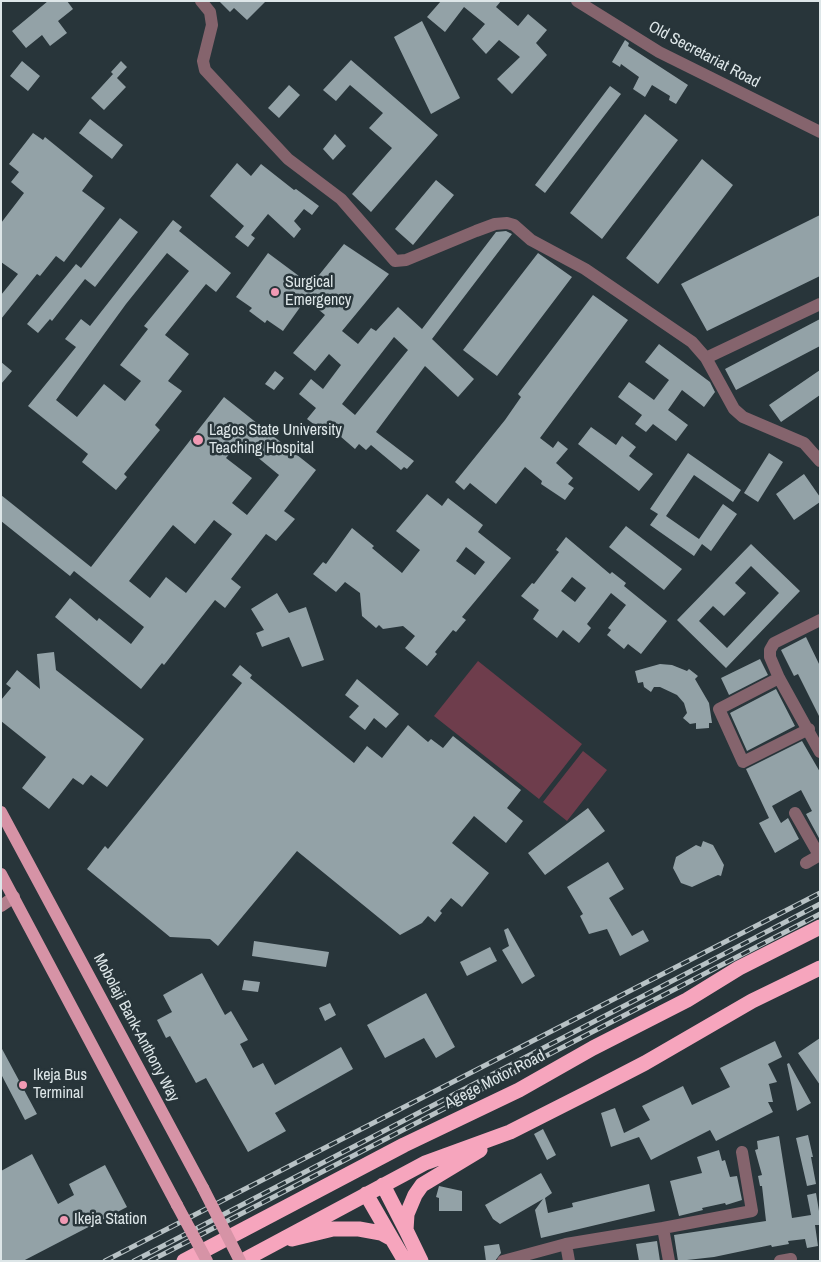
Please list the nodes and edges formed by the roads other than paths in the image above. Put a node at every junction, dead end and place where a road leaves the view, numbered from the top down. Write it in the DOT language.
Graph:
graph roads {
  1 [pos="201,1"];
  2 [pos="577,1"];
  3 [pos="820,132"];
  4 [pos="820,304"];
  5 [pos="706,358"];
  6 [pos="820,461"];
  7 [pos="820,620"];
  8 [pos="779,678"];
  9 [pos="809,729"];
  10 [pos="820,752"];
  11 [pos="1,812"];
  12 [pos="795,813"];
  13 [pos="819,855"];
  14 [pos="806,863"];
  15 [pos="3,879"];
  16 [pos="14,897"];
  17 [pos="1,906"];
  18 [pos="820,927"];
  19 [pos="820,968"];
  20 [pos="510,1132"];
  21 [pos="742,1152"];
  22 [pos="383,1185"];
  23 [pos="366,1194"];
  24 [pos="663,1228"];
  25 [pos="406,1230"];
  26 [pos="392,1239"];
  27 [pos="271,1244"];
  28 [pos="566,1244"];
  29 [pos="509,1260"];
  30 [pos="184,1261"];
  31 [pos="207,1261"];
  32 [pos="241,1261"];
  33 [pos="405,1261"];
  34 [pos="421,1261"];
  35 [pos="569,1261"];
  36 [pos="668,1261"];
  1 -- 5 [label="street"];
  2 -- 3 [label="street, Old Secretariat Road"];
  4 -- 5 [label="street"];
  5 -- 6 [label="street"];
  7 -- 8 [label="street"];
  8 -- 9 [label="street"];
  8 -- 9 [label="street"];
  9 -- 10 [label="street"];
  11 -- 32 [label="main road, Mobolaji Bank-Anthony Way, bridge"];
  12 -- 13 [label="street"];
  13 -- 14 [label="street"];
  15 -- 16 [label="main road"];
  16 -- 17 [label="street"];
  16 -- 31 [label="main road, bridge"];
  18 -- 30 [label="highway, Agege Motor Road"];
  19 -- 20 [label="highway"];
  20 -- 22 [label="highway"];
  20 -- 25 [label="highway"];
  21 -- 24 [label="street"];
  22 -- 23 [label="highway"];
  22 -- 25 [label="highway"];
  23 -- 26 [label="highway"];
  23 -- 27 [label="highway"];
  24 -- 28 [label="street"];
  24 -- 36 [label="street"];
  25 -- 34 [label="highway"];
  26 -- 27 [label="highway"];
  26 -- 33 [label="highway"];
  27 -- 32 [label="highway"];
  28 -- 29 [label="street"];
  28 -- 35 [label="street"];
}
